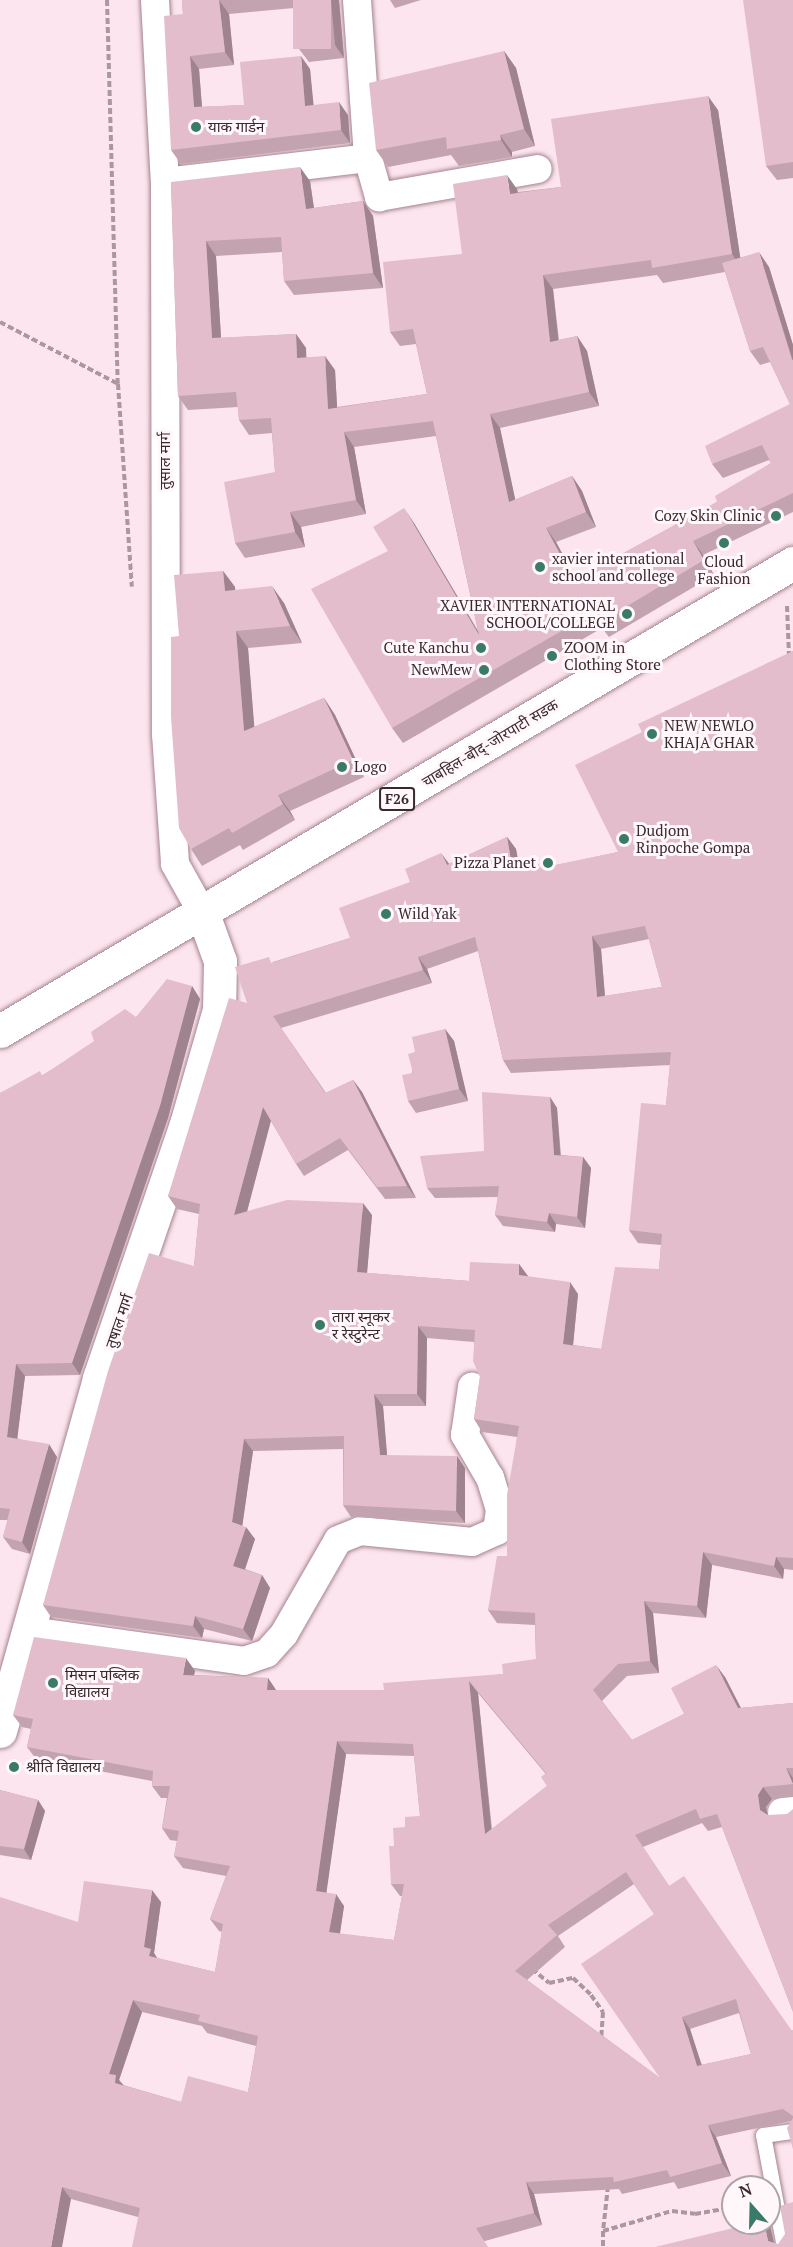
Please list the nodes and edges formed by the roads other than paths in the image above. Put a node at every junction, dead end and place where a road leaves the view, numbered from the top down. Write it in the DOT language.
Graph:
graph roads {
  1 [pos="155,0"];
  2 [pos="357,0"];
  3 [pos="368,158"];
  4 [pos="538,169"];
  5 [pos="165,182"];
  6 [pos="787,567"];
  7 [pos="203,914"];
  8 [pos="0,1031"];
  9 [pos="472,1387"];
  10 [pos="31,1631"];
  11 [pos="0,1731"];
  12 [pos="793,2132"];
  13 [pos="784,2247"];
  1 -- 5 [label="street, तुसाल मार्ग"];
  2 -- 3 [label="street"];
  3 -- 4 [label="street"];
  3 -- 5 [label="street"];
  5 -- 7 [label="street, तुसाल मार्ग"];
  6 -- 7 [label="main road, चाबहिल-बौद्-जोरपाटी सडक / F26"];
  7 -- 8 [label="main road, चाबहिल-बौद्-जोरपाटी सडक / F26"];
  7 -- 10 [label="main road, तुषाल मार्ग"];
  9 -- 10 [label="street"];
  10 -- 11 [label="main road, तुषाल मार्ग"];
  12 -- 13 [label="lane"];
}
